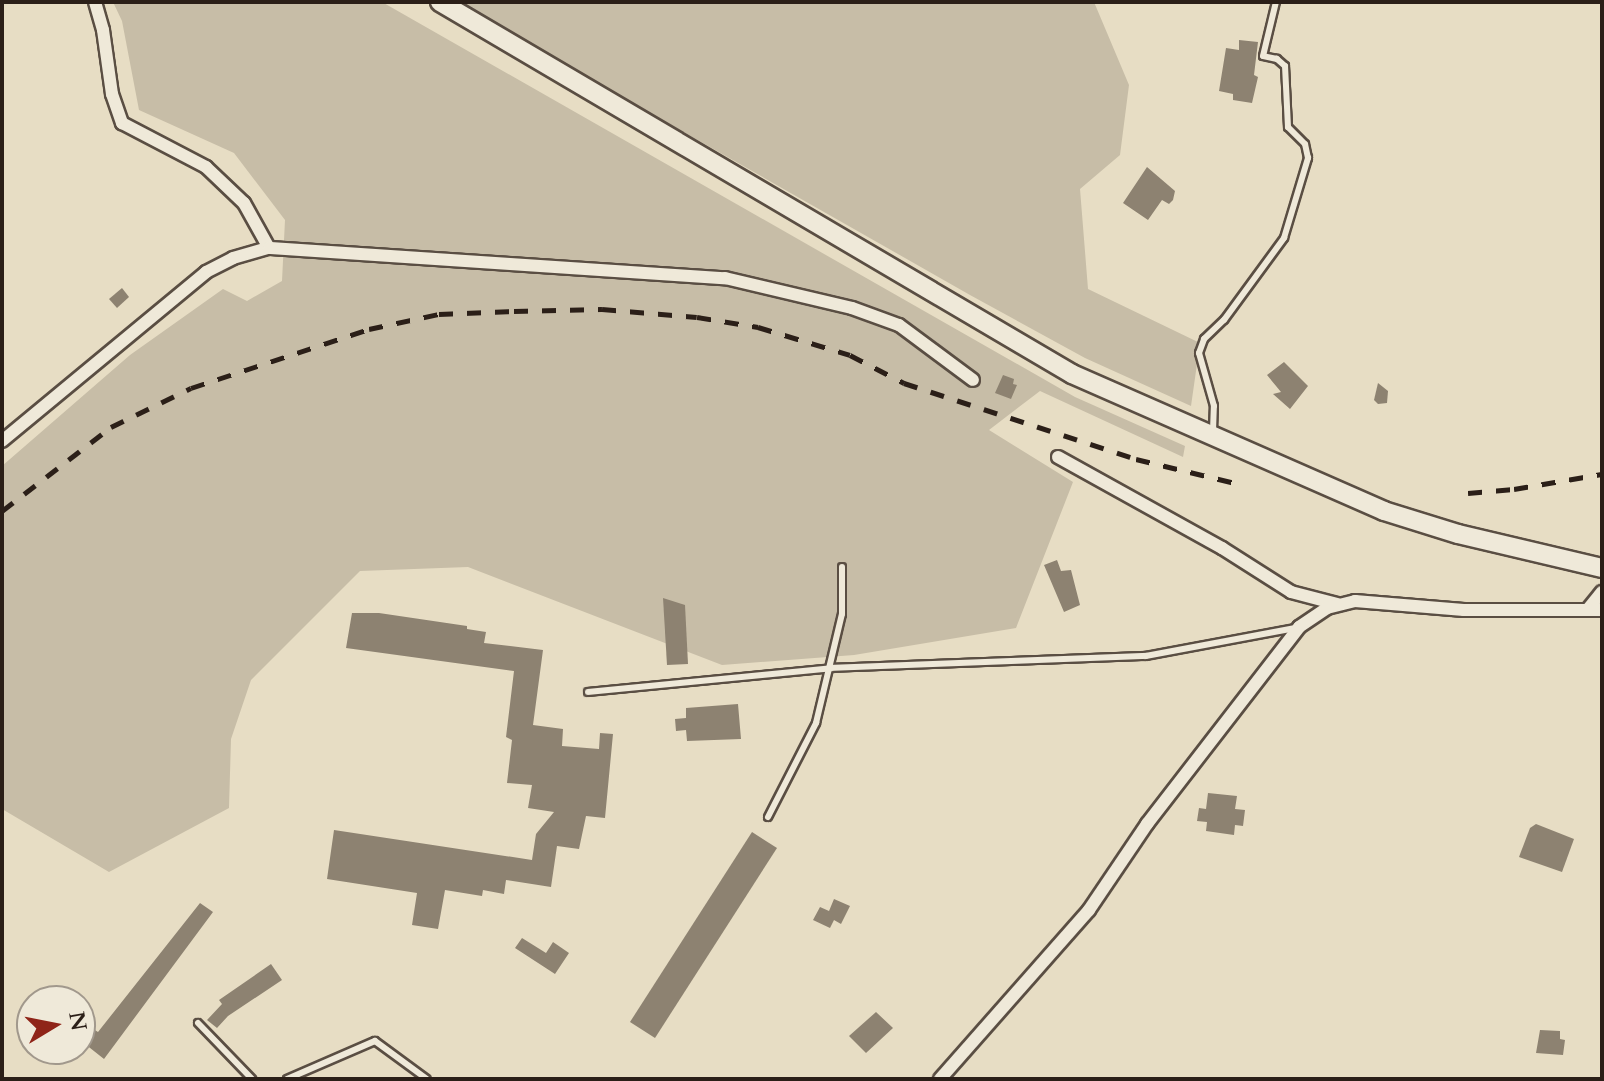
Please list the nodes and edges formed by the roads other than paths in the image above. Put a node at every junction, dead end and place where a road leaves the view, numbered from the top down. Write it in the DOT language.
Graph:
graph roads {
  1 [pos="95,2"];
  2 [pos="440,2"];
  3 [pos="1276,2"];
  4 [pos="269,248"];
  5 [pos="973,380"];
  6 [pos="1213,436"];
  7 [pos="2,441"];
  8 [pos="1058,457"];
  9 [pos="842,567"];
  10 [pos="1602,568"];
  11 [pos="1602,592"];
  12 [pos="1341,605"];
  13 [pos="1588,609"];
  14 [pos="1602,610"];
  15 [pos="1299,627"];
  16 [pos="831,668"];
  17 [pos="588,692"];
  18 [pos="768,817"];
  19 [pos="198,1023"];
  20 [pos="252,1079"];
  21 [pos="287,1079"];
  22 [pos="427,1079"];
  23 [pos="940,1079"];
  1 -- 4 [label="street"];
  2 -- 6 [label="main road"];
  3 -- 6 [label="lane"];
  4 -- 5 [label="street"];
  4 -- 7 [label="street"];
  6 -- 10 [label="main road"];
  8 -- 12 [label="street"];
  9 -- 16 [label="lane"];
  11 -- 13 [label="street"];
  12 -- 13 [label="street"];
  12 -- 15 [label="street"];
  13 -- 14 [label="street"];
  15 -- 16 [label="lane"];
  15 -- 23 [label="street"];
  16 -- 17 [label="lane"];
  16 -- 18 [label="lane"];
  19 -- 20 [label="lane"];
  21 -- 22 [label="lane"];
}
